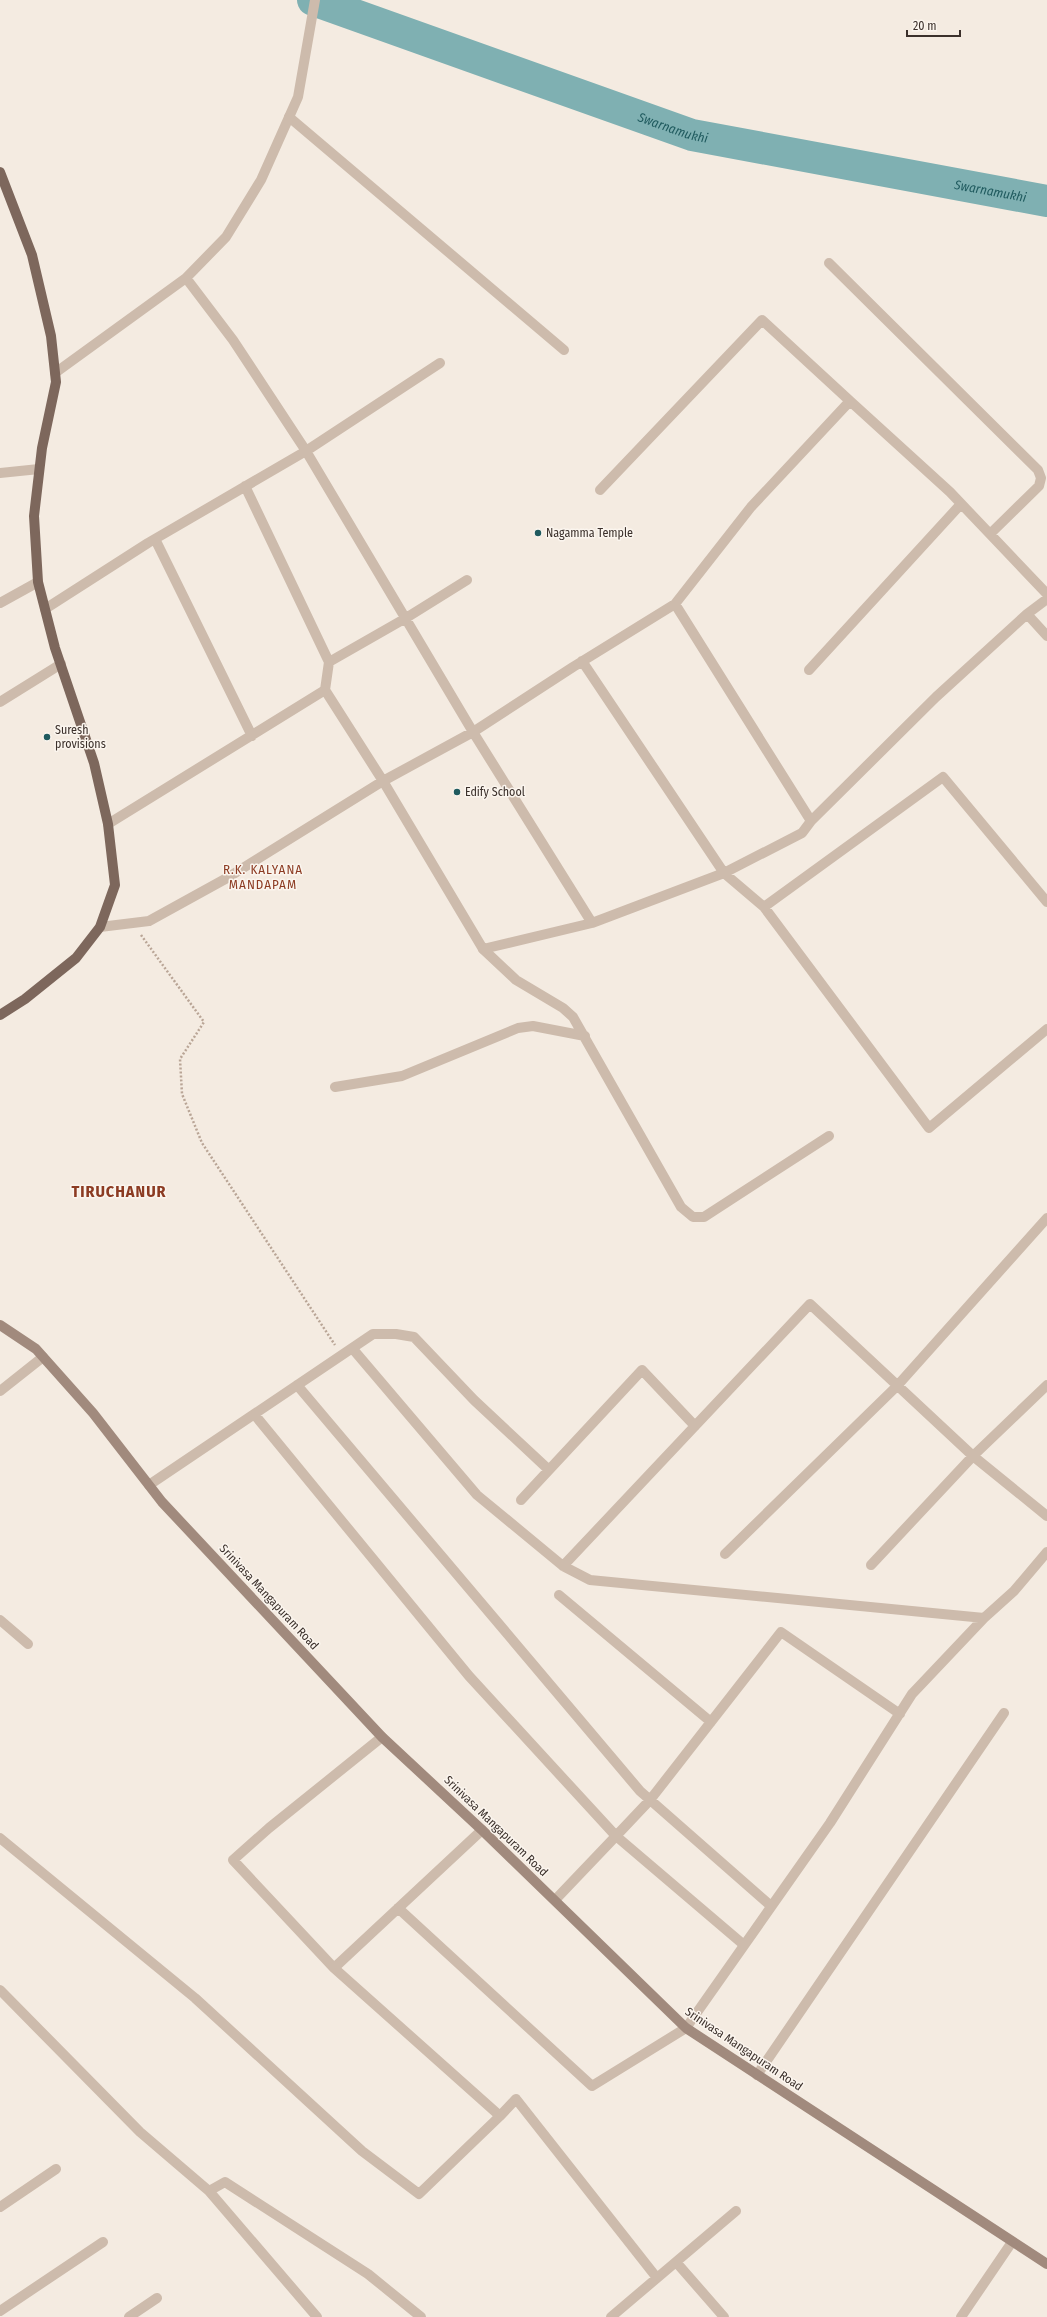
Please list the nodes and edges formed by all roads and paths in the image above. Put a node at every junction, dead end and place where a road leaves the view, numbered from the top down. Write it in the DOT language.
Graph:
graph roads {
  1 [pos="315,0"];
  2 [pos="289,117"];
  3 [pos="0,172"];
  4 [pos="829,263"];
  5 [pos="186,278"];
  6 [pos="564,350"];
  7 [pos="440,363"];
  8 [pos="55,373"];
  9 [pos="850,401"];
  10 [pos="306,451"];
  11 [pos="39,469"];
  12 [pos="0,473"];
  13 [pos="245,486"];
  14 [pos="600,490"];
  15 [pos="961,504"];
  16 [pos="990,534"];
  17 [pos="155,539"];
  18 [pos="467,580"];
  19 [pos="38,582"];
  20 [pos="1047,594"];
  21 [pos="1047,599"];
  22 [pos="0,603"];
  23 [pos="675,604"];
  24 [pos="45,609"];
  25 [pos="1027,614"];
  26 [pos="406,618"];
  27 [pos="1047,636"];
  28 [pos="582,661"];
  29 [pos="329,662"];
  30 [pos="61,664"];
  31 [pos="809,670"];
  32 [pos="325,690"];
  33 [pos="0,702"];
  34 [pos="473,732"];
  35 [pos="252,736"];
  36 [pos="383,781"];
  37 [pos="811,820"];
  38 [pos="108,824"];
  39 [pos="724,873"];
  40 [pos="1047,902"];
  41 [pos="764,907"];
  42 [pos="592,923"];
  43 [pos="132,924"];
  44 [pos="100,927"];
  45 [pos="483,949"];
  46 [pos="0,1014"];
  47 [pos="1047,1029"];
  48 [pos="585,1036"];
  49 [pos="335,1087"];
  50 [pos="829,1136"];
  51 [pos="1047,1218"];
  52 [pos="0,1325"];
  53 [pos="352,1348"];
  54 [pos="342,1355"];
  55 [pos="43,1357"];
  56 [pos="297,1385"];
  57 [pos="1047,1385"];
  58 [pos="897,1386"];
  59 [pos="0,1391"];
  60 [pos="254,1414"];
  61 [pos="695,1426"];
  62 [pos="973,1456"];
  63 [pos="549,1470"];
  64 [pos="149,1485"];
  65 [pos="521,1500"];
  66 [pos="1047,1516"];
  67 [pos="1047,1552"];
  68 [pos="725,1554"];
  69 [pos="871,1565"];
  70 [pos="563,1566"];
  71 [pos="559,1595"];
  72 [pos="984,1618"];
  73 [pos="0,1620"];
  74 [pos="28,1644"];
  75 [pos="1004,1713"];
  76 [pos="900,1714"];
  77 [pos="711,1722"];
  78 [pos="382,1736"];
  79 [pos="650,1800"];
  80 [pos="482,1830"];
  81 [pos="616,1836"];
  82 [pos="0,1838"];
  83 [pos="555,1900"];
  84 [pos="771,1906"];
  85 [pos="398,1908"];
  86 [pos="744,1945"];
  87 [pos="334,1968"];
  88 [pos="0,1990"];
  89 [pos="686,2028"];
  90 [pos="757,2075"];
  91 [pos="500,2116"];
  92 [pos="56,2169"];
  93 [pos="209,2191"];
  94 [pos="0,2207"];
  95 [pos="736,2211"];
  96 [pos="103,2242"];
  97 [pos="1012,2242"];
  98 [pos="676,2262"];
  99 [pos="1047,2264"];
  100 [pos="657,2278"];
  101 [pos="157,2298"];
  102 [pos="0,2311"];
  103 [pos="129,2317"];
  104 [pos="317,2317"];
  105 [pos="421,2317"];
  106 [pos="611,2317"];
  107 [pos="724,2317"];
  108 [pos="961,2317"];
  1 -- 2 [label="street"];
  2 -- 5 [label="street"];
  2 -- 6 [label="street"];
  3 -- 8 [label="main road"];
  4 -- 16 [label="street"];
  5 -- 8 [label="street"];
  5 -- 10 [label="street"];
  7 -- 10 [label="street"];
  8 -- 11 [label="main road"];
  9 -- 14 [label="street"];
  9 -- 15 [label="street"];
  9 -- 23 [label="street"];
  10 -- 13 [label="street"];
  10 -- 26 [label="street"];
  11 -- 12 [label="street"];
  11 -- 19 [label="main road"];
  13 -- 17 [label="street"];
  13 -- 29 [label="street"];
  15 -- 16 [label="street"];
  15 -- 31 [label="street"];
  16 -- 20 [label="street"];
  17 -- 24 [label="street"];
  17 -- 35 [label="street"];
  18 -- 26 [label="street"];
  19 -- 22 [label="street"];
  19 -- 24 [label="main road"];
  21 -- 25 [label="street"];
  23 -- 28 [label="street"];
  23 -- 37 [label="street"];
  24 -- 30 [label="main road"];
  25 -- 27 [label="street"];
  25 -- 37 [label="street"];
  26 -- 29 [label="street"];
  26 -- 34 [label="street"];
  28 -- 34 [label="street"];
  28 -- 39 [label="street"];
  29 -- 32 [label="street"];
  30 -- 33 [label="street"];
  30 -- 38 [label="main road"];
  32 -- 35 [label="street"];
  32 -- 36 [label="street"];
  34 -- 36 [label="street"];
  34 -- 42 [label="street"];
  35 -- 38 [label="street"];
  36 -- 43 [label="street"];
  36 -- 45 [label="street"];
  37 -- 39 [label="street"];
  38 -- 44 [label="main road"];
  39 -- 41 [label="street"];
  39 -- 42 [label="street"];
  40 -- 41 [label="street"];
  41 -- 47 [label="street"];
  42 -- 45 [label="street"];
  43 -- 44 [label="street"];
  43 -- 54 [label="path"];
  44 -- 46 [label="main road"];
  45 -- 48 [label="street"];
  48 -- 49 [label="street"];
  48 -- 50 [label="street"];
  51 -- 58 [label="street"];
  52 -- 55 [label="street, Srinivasa Mangapuram Road"];
  53 -- 54 [label="street"];
  53 -- 63 [label="street"];
  53 -- 70 [label="street"];
  54 -- 56 [label="street"];
  55 -- 59 [label="street"];
  55 -- 64 [label="street, Srinivasa Mangapuram Road"];
  56 -- 60 [label="street"];
  56 -- 79 [label="street"];
  57 -- 62 [label="street"];
  58 -- 61 [label="street"];
  58 -- 62 [label="street"];
  58 -- 68 [label="street"];
  60 -- 64 [label="street"];
  60 -- 81 [label="street"];
  61 -- 63 [label="street"];
  61 -- 70 [label="street"];
  62 -- 66 [label="street"];
  62 -- 69 [label="street"];
  63 -- 65 [label="street"];
  64 -- 78 [label="street, Srinivasa Mangapuram Road"];
  67 -- 72 [label="street"];
  70 -- 72 [label="street"];
  71 -- 77 [label="street"];
  72 -- 76 [label="street"];
  73 -- 74 [label="street"];
  75 -- 90 [label="street"];
  76 -- 77 [label="street"];
  76 -- 84 [label="street"];
  77 -- 79 [label="street"];
  78 -- 80 [label="street, Srinivasa Mangapuram Road"];
  78 -- 87 [label="street"];
  79 -- 81 [label="street"];
  79 -- 84 [label="street"];
  80 -- 83 [label="street, Srinivasa Mangapuram Road"];
  80 -- 85 [label="street"];
  81 -- 83 [label="street"];
  81 -- 86 [label="street"];
  82 -- 91 [label="street"];
  83 -- 89 [label="street, Srinivasa Mangapuram Road"];
  84 -- 86 [label="street"];
  85 -- 87 [label="street"];
  85 -- 89 [label="street"];
  86 -- 89 [label="street"];
  87 -- 91 [label="street"];
  88 -- 93 [label="street"];
  89 -- 90 [label="street, Srinivasa Mangapuram Road"];
  90 -- 97 [label="street, Srinivasa Mangapuram Road"];
  91 -- 100 [label="street"];
  92 -- 94 [label="street"];
  93 -- 104 [label="street"];
  93 -- 105 [label="street"];
  95 -- 98 [label="street"];
  96 -- 102 [label="street"];
  97 -- 99 [label="street, Srinivasa Mangapuram Road"];
  97 -- 108 [label="street"];
  98 -- 100 [label="street"];
  98 -- 107 [label="street"];
  100 -- 106 [label="street"];
  101 -- 103 [label="street"];
}
